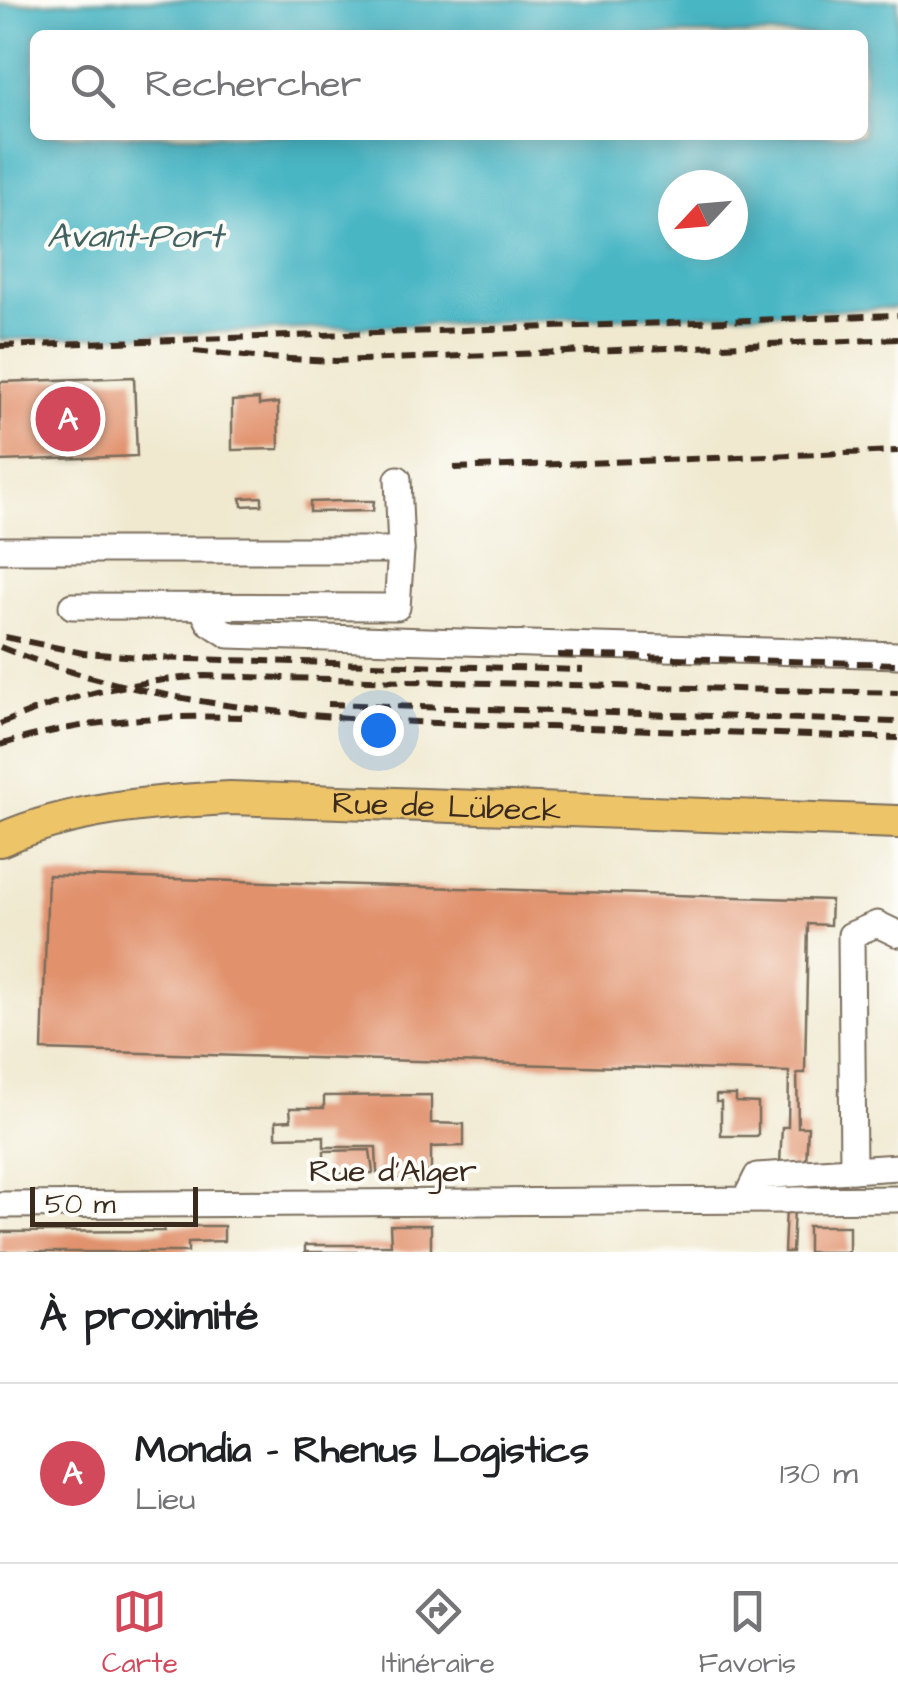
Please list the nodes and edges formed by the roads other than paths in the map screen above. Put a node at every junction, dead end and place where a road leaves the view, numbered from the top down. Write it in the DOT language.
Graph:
graph roads {
  1 [pos="398,479"];
  2 [pos="0,550"];
  3 [pos="402,550"];
  4 [pos="72,606"];
  5 [pos="201,606"];
  6 [pos="898,655"];
  7 [pos="898,822"];
  8 [pos="0,840"];
  9 [pos="898,934"];
  10 [pos="898,1167"];
  11 [pos="853,1170"];
  12 [pos="898,1199"];
  13 [pos="745,1200"];
  14 [pos="0,1205"];
  1 -- 3 [label="street"];
  2 -- 3 [label="street"];
  3 -- 5 [label="street"];
  4 -- 5 [label="street"];
  5 -- 6 [label="street"];
  7 -- 8 [label="main road, Rue de Lübeck"];
  9 -- 11 [label="street"];
  10 -- 11 [label="street"];
  11 -- 13 [label="street"];
  12 -- 13 [label="street, Rue d'Alger"];
  13 -- 14 [label="street, Rue d'Alger"];
}
